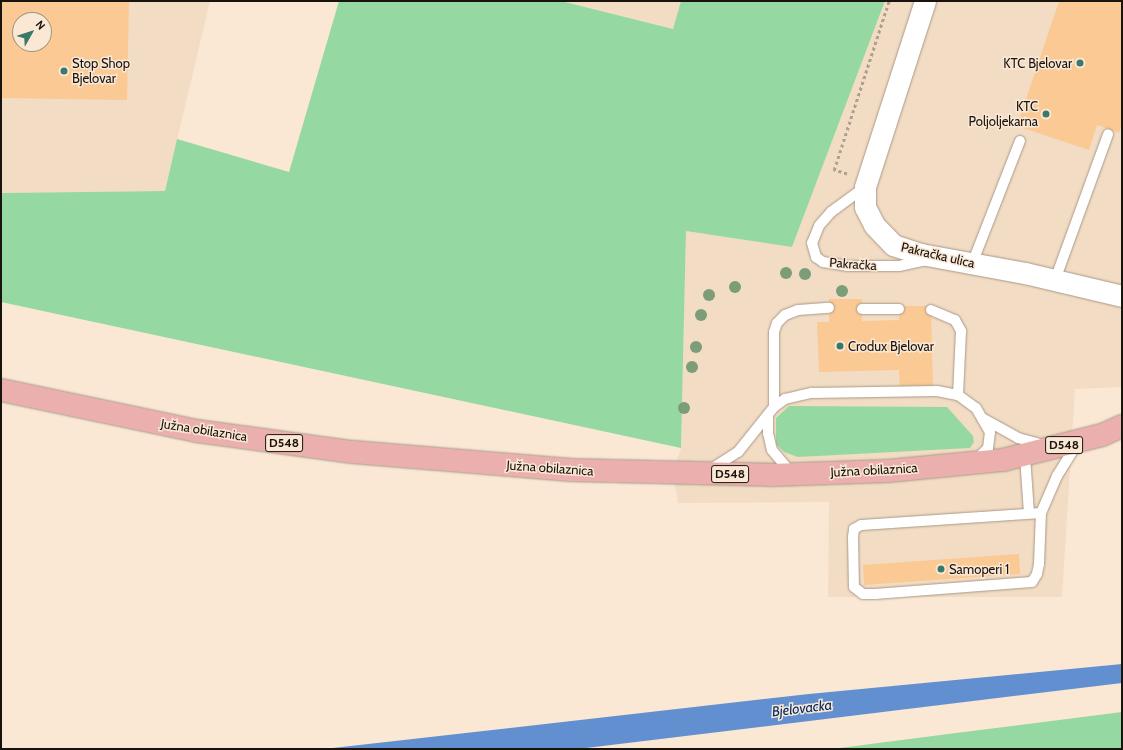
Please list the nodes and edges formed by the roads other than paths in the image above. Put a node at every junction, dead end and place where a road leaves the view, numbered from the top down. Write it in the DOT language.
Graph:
graph roads {
  1 [pos="926,1"];
  2 [pos="1108,134"];
  3 [pos="1020,141"];
  4 [pos="860,182"];
  5 [pos="936,258"];
  6 [pos="972,264"];
  7 [pos="1055,280"];
  8 [pos="1122,296"];
  9 [pos="829,308"];
  10 [pos="862,309"];
  11 [pos="899,309"];
  12 [pos="931,310"];
  13 [pos="1,390"];
  14 [pos="958,395"];
  15 [pos="771,411"];
  16 [pos="983,418"];
  17 [pos="1122,426"];
  18 [pos="1112,436"];
  19 [pos="1080,440"];
  20 [pos="1056,447"];
  21 [pos="1026,456"];
  22 [pos="970,463"];
  23 [pos="700,474"];
  24 [pos="792,474"];
  25 [pos="1029,513"];
  26 [pos="1041,513"];
  1 -- 4 [label="street, Pakračka ulica"];
  2 -- 7 [label="lane"];
  3 -- 6 [label="lane"];
  4 -- 5 [label="street, Pakračka ulica"];
  4 -- 5 [label="lane, Pakračka"];
  5 -- 6 [label="street, Pakračka ulica"];
  6 -- 7 [label="street, Pakračka ulica"];
  7 -- 8 [label="street, Pakračka ulica"];
  9 -- 15 [label="lane"];
  10 -- 11 [label="lane"];
  12 -- 14 [label="lane"];
  13 -- 23 [label="main road, Južna obilaznica / D548"];
  14 -- 15 [label="lane"];
  14 -- 16 [label="lane"];
  15 -- 23 [label="lane"];
  15 -- 24 [label="lane"];
  16 -- 20 [label="lane"];
  16 -- 22 [label="lane"];
  17 -- 18 [label="main road, Južna obilaznica / D548"];
  18 -- 19 [label="main road, Južna obilaznica / D548"];
  19 -- 20 [label="main road, Južna obilaznica / D548"];
  19 -- 26 [label="lane"];
  20 -- 21 [label="main road, Južna obilaznica / D548"];
  21 -- 22 [label="main road, Južna obilaznica / D548"];
  21 -- 25 [label="lane"];
  22 -- 24 [label="main road, Južna obilaznica / D548"];
  23 -- 24 [label="main road, Južna obilaznica / D548"];
  25 -- 26 [label="lane"];
  25 -- 26 [label="lane"];
}
